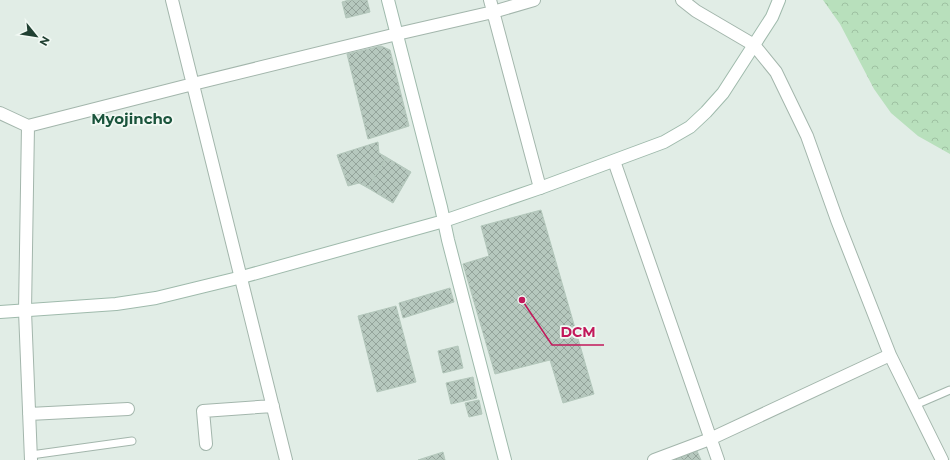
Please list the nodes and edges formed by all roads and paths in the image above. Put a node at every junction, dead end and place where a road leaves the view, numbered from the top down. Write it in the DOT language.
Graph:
graph roads {
  1 [pos="172,0"];
  2 [pos="388,0"];
  3 [pos="534,0"];
  4 [pos="682,0"];
  5 [pos="779,0"];
  6 [pos="492,6"];
  7 [pos="396,34"];
  8 [pos="754,46"];
  9 [pos="193,84"];
  10 [pos="0,113"];
  11 [pos="28,126"];
  12 [pos="614,161"];
  13 [pos="540,188"];
  14 [pos="444,221"];
  15 [pos="242,277"];
  16 [pos="25,311"];
  17 [pos="0,312"];
  18 [pos="890,355"];
  19 [pos="950,390"];
  20 [pos="915,405"];
  21 [pos="273,406"];
  22 [pos="128,409"];
  23 [pos="30,414"];
  24 [pos="710,440"];
  25 [pos="132,441"];
  26 [pos="206,444"];
  27 [pos="31,458"];
  28 [pos="286,460"];
  29 [pos="505,460"];
  30 [pos="654,460"];
  31 [pos="718,460"];
  32 [pos="942,460"];
  1 -- 9 [label="street"];
  2 -- 7 [label="street"];
  3 -- 6 [label="street"];
  4 -- 8 [label="street"];
  5 -- 8 [label="street"];
  6 -- 7 [label="street"];
  6 -- 13 [label="street"];
  7 -- 9 [label="street"];
  7 -- 14 [label="street"];
  8 -- 12 [label="street"];
  8 -- 18 [label="street"];
  9 -- 11 [label="street"];
  9 -- 15 [label="street"];
  10 -- 11 [label="street"];
  11 -- 16 [label="street"];
  12 -- 13 [label="street"];
  12 -- 24 [label="street"];
  13 -- 14 [label="street"];
  14 -- 15 [label="street"];
  14 -- 29 [label="street"];
  15 -- 16 [label="street"];
  15 -- 21 [label="street"];
  16 -- 17 [label="street"];
  16 -- 23 [label="street"];
  18 -- 20 [label="street"];
  18 -- 24 [label="street"];
  19 -- 20 [label="lane"];
  20 -- 32 [label="street"];
  21 -- 26 [label="street"];
  21 -- 28 [label="street"];
  22 -- 23 [label="street"];
  23 -- 27 [label="street"];
  24 -- 30 [label="street"];
  24 -- 31 [label="street"];
  25 -- 27 [label="lane"];
}
